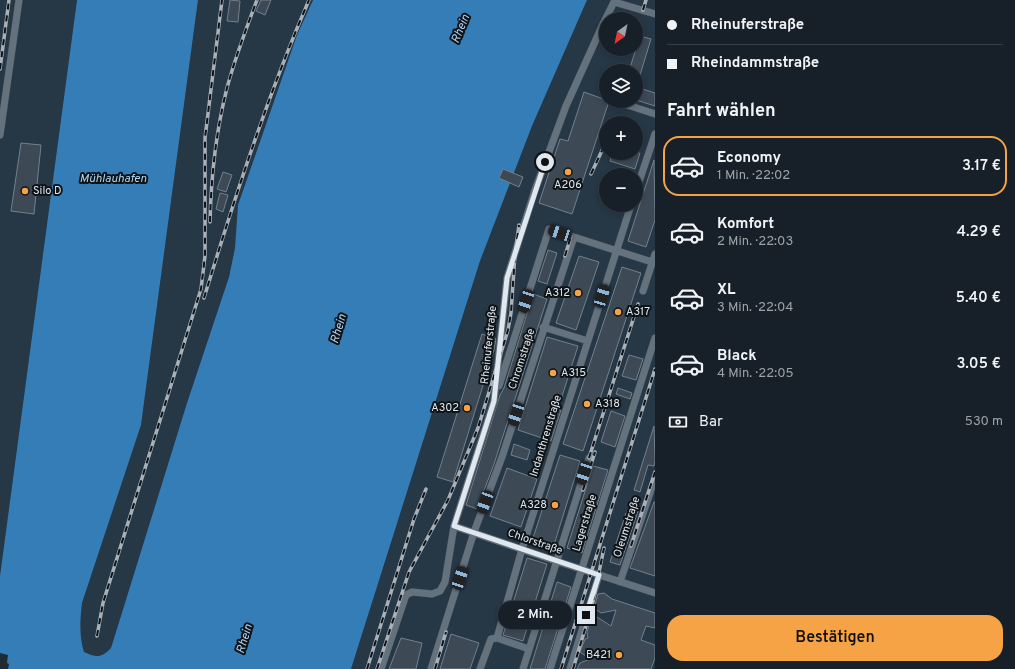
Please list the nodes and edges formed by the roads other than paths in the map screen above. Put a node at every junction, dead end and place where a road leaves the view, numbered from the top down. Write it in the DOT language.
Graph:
graph roads {
  1 [pos="19,0"];
  2 [pos="615,1"];
  3 [pos="655,14"];
  4 [pos="637,108"];
  5 [pos="655,114"];
  6 [pos="0,134"];
  7 [pos="655,134"];
  8 [pos="643,170"];
  9 [pos="629,212"];
  10 [pos="574,237"];
  11 [pos="616,251"];
  12 [pos="655,254"];
  13 [pos="654,263"];
  14 [pos="643,291"];
  15 [pos="544,327"];
  16 [pos="655,338"];
  17 [pos="588,341"];
  18 [pos="494,401"];
  19 [pos="589,458"];
  20 [pos="655,478"];
  21 [pos="454,526"];
  22 [pos="474,532"];
  23 [pos="522,549"];
  24 [pos="556,561"];
  25 [pos="582,570"];
  26 [pos="599,575"];
  27 [pos="620,582"];
  28 [pos="655,593"];
  29 [pos="498,638"];
  30 [pos="529,648"];
  31 [pos="381,669"];
  32 [pos="431,669"];
  33 [pos="480,669"];
  34 [pos="522,669"];
  35 [pos="550,669"];
  36 [pos="570,669"];
  1 -- 6 [label="street"];
  2 -- 3 [label="street"];
  2 -- 18 [label="street, Rheinuferstraße"];
  4 -- 5 [label="street"];
  7 -- 8 [label="street"];
  9 -- 11 [label="street, Indanthrenstraße"];
  10 -- 11 [label="street"];
  10 -- 15 [label="street, Chromstraße"];
  10 -- 18 [label="street"];
  11 -- 13 [label="street"];
  11 -- 17 [label="street, Indanthrenstraße"];
  12 -- 13 [label="street"];
  13 -- 14 [label="street"];
  15 -- 17 [label="street"];
  15 -- 22 [label="street, Chromstraße"];
  16 -- 25 [label="street, Lagerstraße"];
  17 -- 23 [label="street, Indanthrenstraße"];
  18 -- 21 [label="street, Rheinuferstraße"];
  19 -- 24 [label="street"];
  20 -- 27 [label="street, Oleumstraße"];
  21 -- 22 [label="street, Chlorstraße"];
  21 -- 31 [label="street, Rheinuferstraße"];
  22 -- 23 [label="street, Chlorstraße"];
  22 -- 32 [label="street, Chromstraße"];
  23 -- 24 [label="street, Chlorstraße"];
  23 -- 29 [label="street, Indanthrenstraße"];
  24 -- 25 [label="street, Chlorstraße"];
  24 -- 30 [label="street"];
  25 -- 26 [label="street, Chlorstraße"];
  25 -- 35 [label="street, Lagerstraße"];
  26 -- 27 [label="street, Chlorstraße"];
  26 -- 36 [label="street"];
  27 -- 28 [label="street, Chlorstraße"];
  29 -- 30 [label="street"];
  29 -- 33 [label="street"];
  30 -- 34 [label="street"];
}
